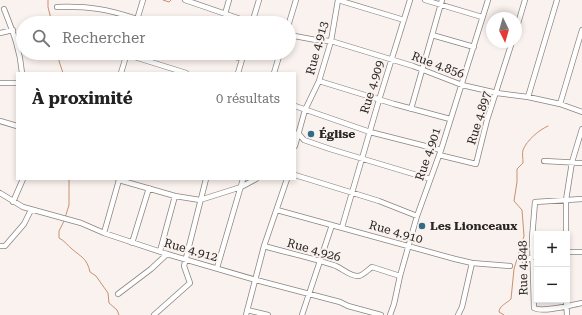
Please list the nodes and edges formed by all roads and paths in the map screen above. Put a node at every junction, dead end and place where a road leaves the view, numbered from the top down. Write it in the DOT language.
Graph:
graph roads {
  1 [pos="143,0"];
  2 [pos="184,0"];
  3 [pos="229,0"];
  4 [pos="259,0"];
  5 [pos="296,0"];
  6 [pos="338,0"];
  7 [pos="410,0"];
  8 [pos="425,0"];
  9 [pos="488,0"];
  10 [pos="526,0"];
  11 [pos="557,0"];
  12 [pos="197,2"];
  13 [pos="441,2"];
  14 [pos="57,7"];
  15 [pos="4,9"];
  16 [pos="522,12"];
  17 [pos="225,14"];
  18 [pos="124,16"];
  19 [pos="138,16"];
  20 [pos="231,16"];
  21 [pos="254,16"];
  22 [pos="291,16"];
  23 [pos="482,17"];
  24 [pos="404,20"];
  25 [pos="13,30"];
  26 [pos="582,30"];
  27 [pos="0,33"];
  28 [pos="432,35"];
  29 [pos="296,36"];
  30 [pos="331,41"];
  31 [pos="16,42"];
  32 [pos="474,47"];
  33 [pos="510,48"];
  34 [pos="391,59"];
  35 [pos="20,60"];
  36 [pos="124,60"];
  37 [pos="144,60"];
  38 [pos="242,60"];
  39 [pos="278,60"];
  40 [pos="421,70"];
  41 [pos="22,72"];
  42 [pos="121,72"];
  43 [pos="183,72"];
  44 [pos="238,72"];
  45 [pos="274,72"];
  46 [pos="319,81"];
  47 [pos="0,83"];
  48 [pos="16,84"];
  49 [pos="462,85"];
  50 [pos="497,93"];
  51 [pos="528,97"];
  52 [pos="379,100"];
  53 [pos="560,104"];
  54 [pos="296,106"];
  55 [pos="411,109"];
  56 [pos="305,110"];
  57 [pos="582,112"];
  58 [pos="450,119"];
  59 [pos="0,121"];
  60 [pos="16,126"];
  61 [pos="582,129"];
  62 [pos="370,132"];
  63 [pos="298,134"];
  64 [pos="296,142"];
  65 [pos="440,152"];
  66 [pos="361,159"];
  67 [pos="544,160"];
  68 [pos="572,162"];
  69 [pos="582,162"];
  70 [pos="296,175"];
  71 [pos="430,179"];
  72 [pos="23,180"];
  73 [pos="118,180"];
  74 [pos="121,180"];
  75 [pos="206,180"];
  76 [pos="243,180"];
  77 [pos="254,180"];
  78 [pos="287,180"];
  79 [pos="241,187"];
  80 [pos="149,188"];
  81 [pos="0,193"];
  82 [pos="352,193"];
  83 [pos="175,196"];
  84 [pos="200,200"];
  85 [pos="566,200"];
  86 [pos="582,200"];
  87 [pos="13,202"];
  88 [pos="31,210"];
  89 [pos="277,210"];
  90 [pos="417,216"];
  91 [pos="332,225"];
  92 [pos="342,227"];
  93 [pos="566,231"];
  94 [pos="104,233"];
  95 [pos="132,243"];
  96 [pos="409,245"];
  97 [pos="2,246"];
  98 [pos="264,246"];
  99 [pos="534,250"];
  100 [pos="160,251"];
  101 [pos="0,252"];
  102 [pos="570,252"];
  103 [pos="582,252"];
  104 [pos="167,254"];
  105 [pos="534,256"];
  106 [pos="185,258"];
  107 [pos="319,261"];
  108 [pos="472,262"];
  109 [pos="526,263"];
  110 [pos="510,266"];
  111 [pos="535,267"];
  112 [pos="217,268"];
  113 [pos="400,276"];
  114 [pos="256,280"];
  115 [pos="118,294"];
  116 [pos="309,295"];
  117 [pos="582,303"];
  118 [pos="566,306"];
  119 [pos="247,313"];
  120 [pos="154,315"];
  121 [pos="268,315"];
  122 [pos="302,315"];
  123 [pos="381,315"];
  124 [pos="390,315"];
  125 [pos="458,315"];
  126 [pos="567,315"];
  1 -- 19 [label="street"];
  2 -- 12 [label="street"];
  3 -- 17 [label="street"];
  4 -- 21 [label="street"];
  5 -- 22 [label="street"];
  6 -- 24 [label="street"];
  6 -- 30 [label="street, Rue 4.913"];
  7 -- 24 [label="street, Rue 4.909"];
  8 -- 13 [label="street"];
  9 -- 23 [label="street, Rue 4.901"];
  10 -- 16 [label="street"];
  11 -- 51 [label="street"];
  12 -- 17 [label="street"];
  13 -- 23 [label="street"];
  13 -- 28 [label="street"];
  14 -- 18 [label="street"];
  15 -- 25 [label="street"];
  17 -- 20 [label="street"];
  23 -- 32 [label="street, Rue 4.901"];
  24 -- 34 [label="street, Rue 4.909"];
  25 -- 27 [label="street"];
  25 -- 31 [label="street"];
  26 -- 53 [label="street"];
  28 -- 32 [label="street"];
  28 -- 40 [label="street"];
  29 -- 30 [label="street, Rue 4.856"];
  30 -- 34 [label="street, Rue 4.856"];
  30 -- 46 [label="street, Rue 4.913"];
  32 -- 49 [label="street, Rue 4.901"];
  33 -- 50 [label="street, Rue 4.897"];
  34 -- 40 [label="street, Rue 4.856"];
  34 -- 52 [label="street, Rue 4.909"];
  35 -- 41 [label="street"];
  36 -- 42 [label="street"];
  37 -- 43 [label="street"];
  38 -- 44 [label="street"];
  39 -- 45 [label="street"];
  40 -- 49 [label="street, Rue 4.856"];
  40 -- 55 [label="street"];
  46 -- 52 [label="street"];
  46 -- 56 [label="street, Rue 4.913"];
  47 -- 48 [label="street"];
  49 -- 50 [label="street, Rue 4.856"];
  49 -- 58 [label="street, Rue 4.901"];
  50 -- 51 [label="street, Rue 4.856"];
  50 -- 65 [label="street, Rue 4.897"];
  51 -- 53 [label="street, Rue 4.856"];
  52 -- 55 [label="street"];
  52 -- 62 [label="street, Rue 4.909"];
  53 -- 57 [label="street, Rue 4.856"];
  54 -- 56 [label="street"];
  55 -- 58 [label="street"];
  56 -- 62 [label="street"];
  56 -- 63 [label="street, Rue 4.913"];
  58 -- 65 [label="street, Rue 4.901"];
  59 -- 60 [label="street"];
  61 -- 68 [label="street"];
  62 -- 65 [label="street"];
  62 -- 66 [label="street, Rue 4.909"];
  63 -- 64 [label="street, Rue 4.913"];
  63 -- 66 [label="street"];
  65 -- 71 [label="street, Rue 4.901"];
  66 -- 71 [label="street"];
  66 -- 82 [label="street, Rue 4.909"];
  67 -- 68 [label="street"];
  68 -- 69 [label="street"];
  68 -- 85 [label="street"];
  70 -- 82 [label="street"];
  71 -- 90 [label="street, Rue 4.901"];
  72 -- 87 [label="street"];
  73 -- 94 [label="street"];
  74 -- 80 [label="street"];
  75 -- 84 [label="street"];
  76 -- 79 [label="street"];
  77 -- 79 [label="street"];
  78 -- 89 [label="street"];
  79 -- 84 [label="street"];
  79 -- 112 [label="street"];
  80 -- 83 [label="street"];
  80 -- 95 [label="street"];
  81 -- 87 [label="street, Rue 4.912"];
  82 -- 90 [label="street"];
  82 -- 92 [label="street, Rue 4.909"];
  83 -- 84 [label="street"];
  83 -- 100 [label="street"];
  84 -- 106 [label="street"];
  85 -- 86 [label="street"];
  85 -- 93 [label="street"];
  85 -- 99 [label="street, Rue 4.848"];
  87 -- 88 [label="street, Rue 4.912"];
  88 -- 94 [label="street, Rue 4.912"];
  88 -- 97 [label="street"];
  89 -- 91 [label="street, Rue 4.910"];
  89 -- 98 [label="street"];
  90 -- 96 [label="street, Rue 4.901"];
  91 -- 92 [label="street, Rue 4.910"];
  91 -- 107 [label="street"];
  92 -- 96 [label="street, Rue 4.910"];
  94 -- 95 [label="street, Rue 4.912"];
  95 -- 100 [label="street, Rue 4.912"];
  96 -- 108 [label="street, Rue 4.910"];
  96 -- 113 [label="street, Rue 4.901"];
  97 -- 101 [label="street"];
  98 -- 107 [label="street, Rue 4.926"];
  98 -- 114 [label="street"];
  100 -- 104 [label="street, Rue 4.912"];
  102 -- 103 [label="street"];
  104 -- 106 [label="street, Rue 4.912"];
  104 -- 115 [label="street"];
  105 -- 109 [label="street"];
  106 -- 112 [label="street, Rue 4.912"];
  106 -- 120 [label="street"];
  107 -- 113 [label="street, Rue 4.926"];
  107 -- 116 [label="street"];
  108 -- 110 [label="street, Rue 4.910"];
  108 -- 125 [label="street"];
  111 -- 118 [label="street, Rue 4.848"];
  112 -- 114 [label="street, Rue 4.912"];
  113 -- 124 [label="street, Rue 4.901"];
  114 -- 116 [label="street, Rue 4.912"];
  114 -- 119 [label="street"];
  116 -- 122 [label="street"];
  116 -- 123 [label="street, Rue 4.912"];
  117 -- 118 [label="street, Rue 4.848"];
  118 -- 126 [label="street"];
  119 -- 121 [label="street"];
}
